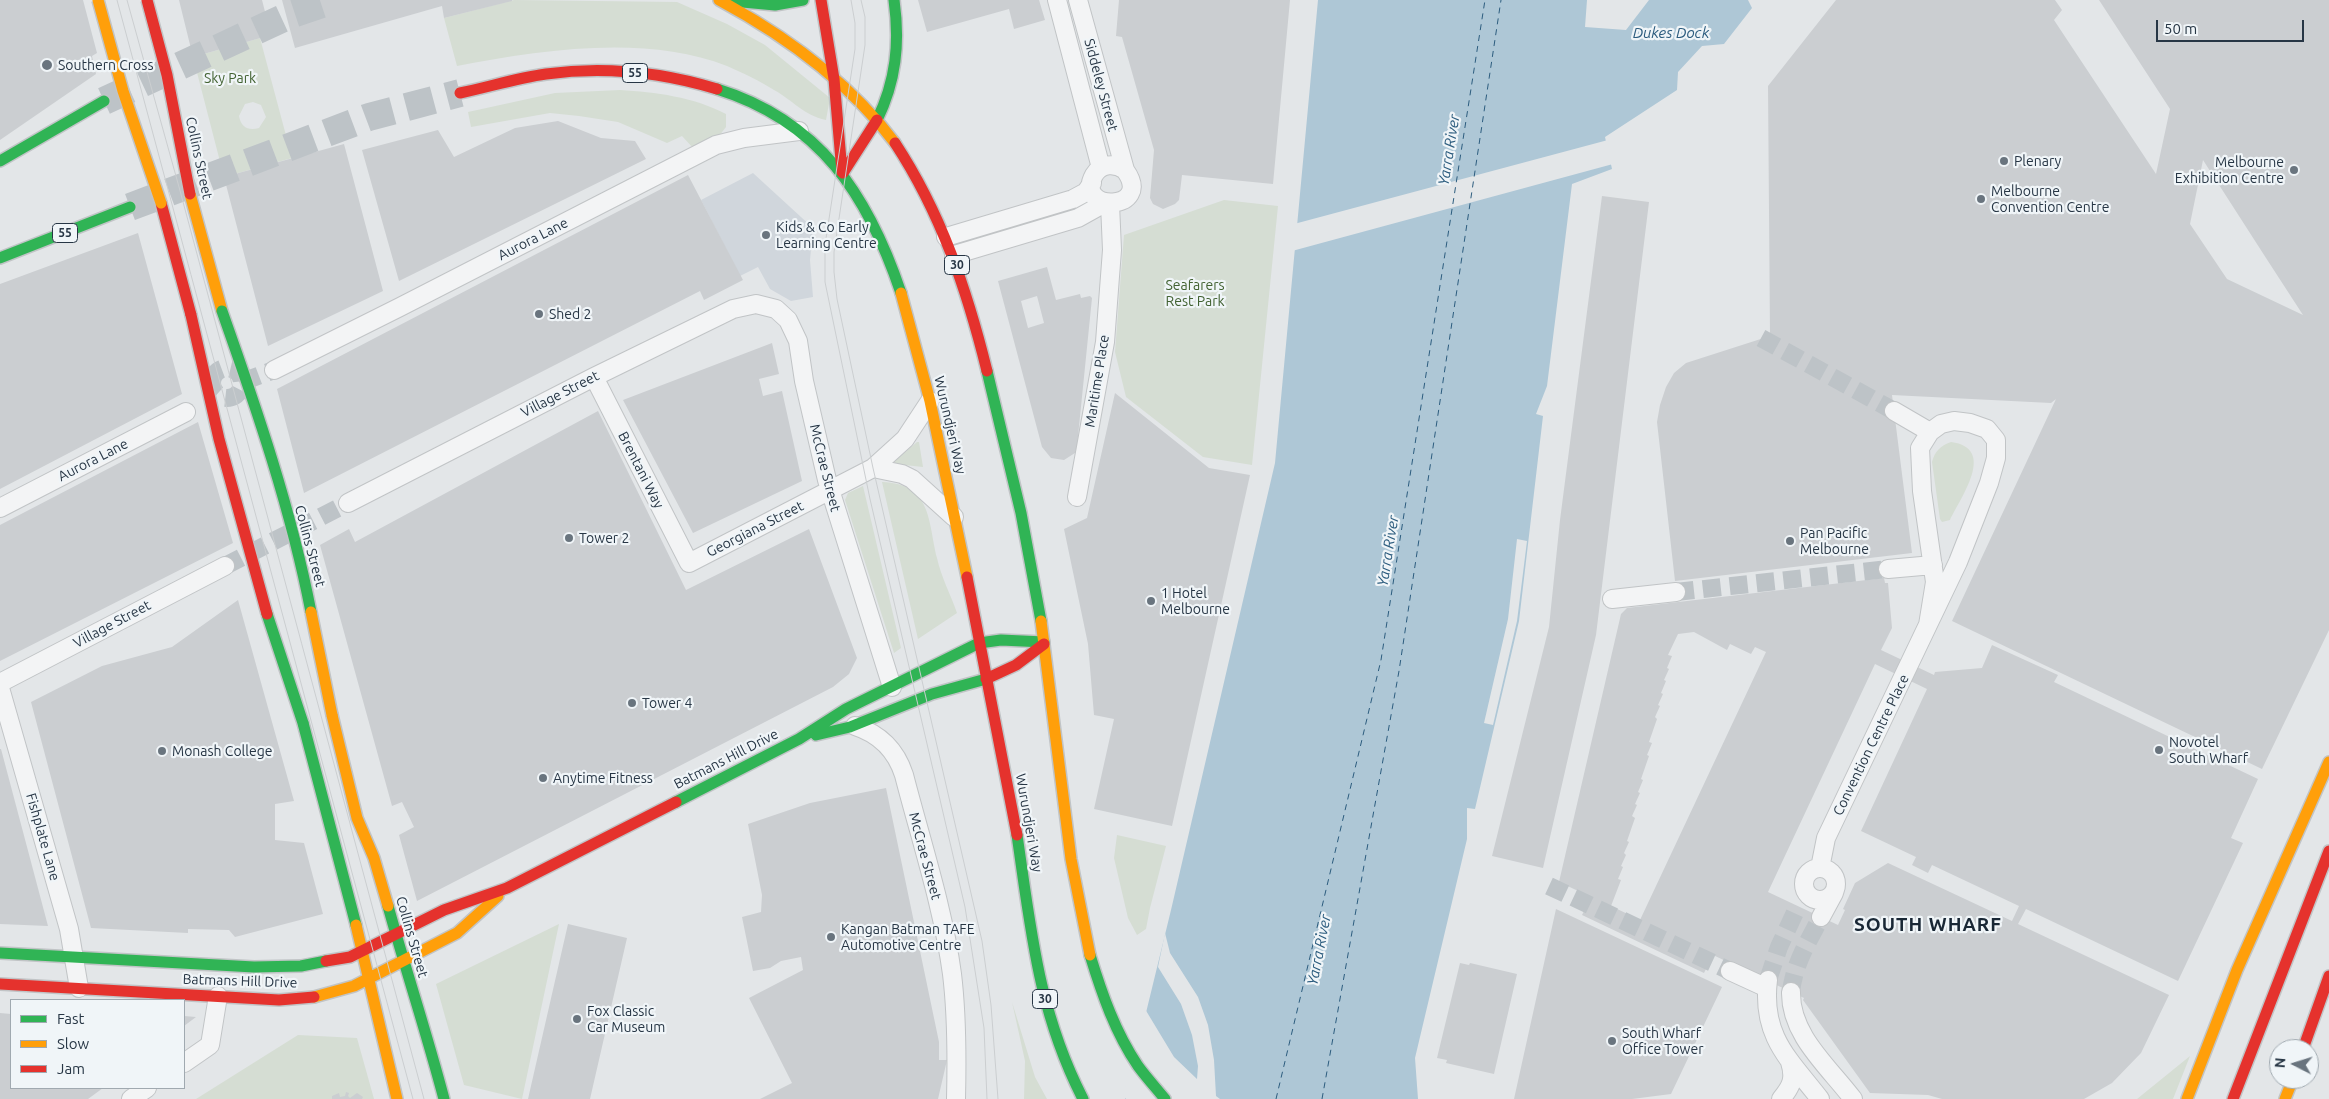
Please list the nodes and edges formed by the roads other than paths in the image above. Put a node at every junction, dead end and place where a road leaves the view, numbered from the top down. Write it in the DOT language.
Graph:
graph roads {
  1 [pos="98,0"];
  2 [pos="148,0"];
  3 [pos="720,0"];
  4 [pos="803,0"];
  5 [pos="821,0"];
  6 [pos="894,0"];
  7 [pos="1057,0"];
  8 [pos="1078,0"];
  9 [pos="1089,41"];
  10 [pos="1069,45"];
  11 [pos="834,79"];
  12 [pos="460,93"];
  13 [pos="104,101"];
  14 [pos="877,120"];
  15 [pos="799,131"];
  16 [pos="0,161"];
  17 [pos="1101,168"];
  18 [pos="1125,170"];
  19 [pos="842,172"];
  20 [pos="1092,184"];
  21 [pos="1108,204"];
  22 [pos="130,208"];
  23 [pos="1024,213"];
  24 [pos="1029,231"];
  25 [pos="946,237"];
  26 [pos="954,254"];
  27 [pos="0,258"];
  28 [pos="776,310"];
  29 [pos="274,370"];
  30 [pos="594,377"];
  31 [pos="930,401"];
  32 [pos="1894,411"];
  33 [pos="186,412"];
  34 [pos="1930,432"];
  35 [pos="874,468"];
  36 [pos="829,490"];
  37 [pos="1076,497"];
  38 [pos="348,503"];
  39 [pos="0,508"];
  40 [pos="956,519"];
  41 [pos="689,564"];
  42 [pos="1933,565"];
  43 [pos="225,566"];
  44 [pos="1888,569"];
  45 [pos="1676,592"];
  46 [pos="1612,599"];
  47 [pos="1928,625"];
  48 [pos="979,643"];
  49 [pos="1044,643"];
  50 [pos="986,679"];
  51 [pos="0,683"];
  52 [pos="892,687"];
  53 [pos="0,688"];
  54 [pos="855,726"];
  55 [pos="799,740"];
  56 [pos="2329,762"];
  57 [pos="2329,851"];
  58 [pos="1820,868"];
  59 [pos="1804,884"];
  60 [pos="507,888"];
  61 [pos="1834,893"];
  62 [pos="1798,906"];
  63 [pos="1821,917"];
  64 [pos="395,934"];
  65 [pos="362,952"];
  66 [pos="0,953"];
  67 [pos="75,957"];
  68 [pos="403,960"];
  69 [pos="1730,971"];
  70 [pos="2329,976"];
  71 [pos="369,978"];
  72 [pos="0,984"];
  73 [pos="79,988"];
  74 [pos="1791,992"];
  75 [pos="218,996"];
  76 [pos="2307,1039"];
  77 [pos="185,1062"];
  78 [pos="1790,1062"];
  79 [pos="146,1089"];
  80 [pos="131,1099"];
  81 [pos="397,1099"];
  82 [pos="444,1099"];
  83 [pos="956,1099"];
  84 [pos="1083,1099"];
  85 [pos="1165,1099"];
  86 [pos="1781,1099"];
  87 [pos="1820,1099"];
  88 [pos="1854,1099"];
  89 [pos="2187,1099"];
  90 [pos="2233,1099"];
  1 -- 65 [label="main road, bridge"];
  2 -- 64 [label="main road, Collins Street, bridge"];
  3 -- 4 [label="main road"];
  3 -- 11 [label="main road"];
  5 -- 11 [label="main road, 30"];
  6 -- 14 [label="main road"];
  7 -- 10 [label="street, Siddeley Street"];
  8 -- 9 [label="street, Siddeley Street"];
  9 -- 10 [label="street"];
  9 -- 18 [label="street, Siddeley Street"];
  10 -- 17 [label="street, Siddeley Street"];
  11 -- 14 [label="main road"];
  11 -- 19 [label="main road, 30"];
  12 -- 15 [label="main road, Wurundjeri Way / 55"];
  13 -- 16 [label="main road"];
  14 -- 19 [label="main road"];
  14 -- 25 [label="main road, 30"];
  15 -- 19 [label="main road, Wurundjeri Way / 55"];
  15 -- 29 [label="street, Aurora Lane"];
  17 -- 18 [label="street"];
  17 -- 20 [label="street"];
  18 -- 21 [label="street"];
  19 -- 31 [label="main road, Wurundjeri Way / 30"];
  20 -- 21 [label="street"];
  20 -- 23 [label="street"];
  21 -- 24 [label="street"];
  21 -- 37 [label="street, Maritime Place"];
  22 -- 27 [label="main road, 55"];
  23 -- 24 [label="street"];
  23 -- 25 [label="street"];
  24 -- 26 [label="street"];
  25 -- 26 [label="main road, 30"];
  26 -- 49 [label="main road, 30"];
  28 -- 30 [label="street, Village Street"];
  28 -- 36 [label="street, McCrae Street"];
  30 -- 38 [label="street, Village Street"];
  30 -- 41 [label="street, Brentani Way"];
  31 -- 35 [label="street, Georgiana Street"];
  31 -- 40 [label="main road, Wurundjeri Way / 30"];
  32 -- 34 [label="street"];
  33 -- 39 [label="street, Aurora Lane"];
  34 -- 42 [label="street, Convention Centre Place"];
  34 -- 47 [label="street, Convention Centre Place"];
  35 -- 36 [label="street, Georgiana Street"];
  35 -- 40 [label="street"];
  36 -- 41 [label="street, Georgiana Street"];
  36 -- 52 [label="street, McCrae Street"];
  40 -- 48 [label="main road, Wurundjeri Way / 30"];
  42 -- 44 [label="street"];
  42 -- 47 [label="street, Convention Centre Place"];
  43 -- 51 [label="street, Village Street"];
  45 -- 46 [label="street"];
  47 -- 58 [label="street, Convention Centre Place"];
  48 -- 49 [label="main road, Batmans Hill Drive"];
  48 -- 50 [label="main road, Wurundjeri Way / 30"];
  48 -- 52 [label="main road, Batmans Hill Drive"];
  49 -- 50 [label="main road, Batmans Hill Drive"];
  49 -- 85 [label="main road, 30"];
  50 -- 54 [label="main road, Batmans Hill Drive"];
  50 -- 84 [label="main road, Wurundjeri Way / 30"];
  52 -- 55 [label="main road, Batmans Hill Drive"];
  53 -- 67 [label="street, Fishplate Lane"];
  54 -- 55 [label="main road, Batmans Hill Drive"];
  54 -- 83 [label="street, McCrae Street"];
  55 -- 60 [label="main road, Batmans Hill Drive"];
  56 -- 89 [label="main road"];
  57 -- 90 [label="main road"];
  58 -- 59 [label="street"];
  58 -- 61 [label="street"];
  59 -- 61 [label="street"];
  59 -- 62 [label="street"];
  60 -- 64 [label="main road, Batmans Hill Drive"];
  60 -- 68 [label="main road, Batmans Hill Drive"];
  61 -- 63 [label="street"];
  64 -- 65 [label="main road, Batmans Hill Drive"];
  64 -- 68 [label="main road, Collins Street"];
  65 -- 67 [label="main road, Batmans Hill Drive"];
  65 -- 71 [label="main road"];
  66 -- 67 [label="main road, Batmans Hill Drive"];
  67 -- 73 [label="street, Fishplate Lane"];
  68 -- 71 [label="main road, Batmans Hill Drive"];
  68 -- 82 [label="main road, Collins Street"];
  69 -- 78 [label="street"];
  70 -- 76 [label="main road"];
  71 -- 75 [label="main road, Batmans Hill Drive"];
  71 -- 81 [label="main road"];
  72 -- 73 [label="main road, Batmans Hill Drive"];
  73 -- 75 [label="main road, Batmans Hill Drive"];
  74 -- 88 [label="street"];
  75 -- 77 [label="street"];
  78 -- 86 [label="street"];
  78 -- 87 [label="street"];
  79 -- 80 [label="street"];
}
